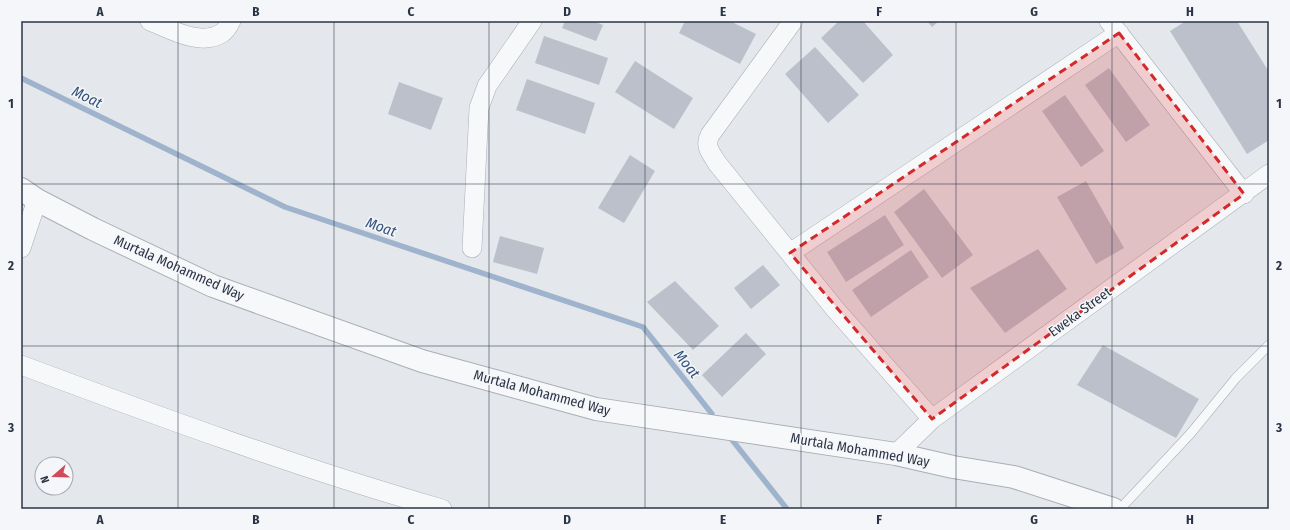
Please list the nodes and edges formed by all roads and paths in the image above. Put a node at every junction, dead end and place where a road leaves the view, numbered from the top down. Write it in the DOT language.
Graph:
graph roads {
  1 [pos="150,21"];
  2 [pos="231,21"];
  3 [pos="532,21"];
  4 [pos="793,21"];
  5 [pos="1114,27"];
  6 [pos="1269,174"];
  7 [pos="1244,194"];
  8 [pos="29,195"];
  9 [pos="21,248"];
  10 [pos="472,248"];
  11 [pos="790,253"];
  12 [pos="1269,345"];
  13 [pos="21,365"];
  14 [pos="932,419"];
  15 [pos="896,454"];
  16 [pos="442,509"];
  17 [pos="1114,509"];
  18 [pos="1120,509"];
  1 -- 2 [label="street"];
  3 -- 10 [label="street"];
  4 -- 11 [label="street"];
  5 -- 7 [label="street"];
  5 -- 11 [label="street"];
  6 -- 7 [label="street, Eweka Street"];
  7 -- 14 [label="street, Eweka Street"];
  8 -- 9 [label="street"];
  8 -- 15 [label="street, Murtala Mohammed Way"];
  11 -- 14 [label="street"];
  12 -- 18 [label="lane"];
  13 -- 16 [label="street"];
  14 -- 15 [label="street, Eweka Street"];
  15 -- 17 [label="street, Murtala Mohammed Way"];
}
